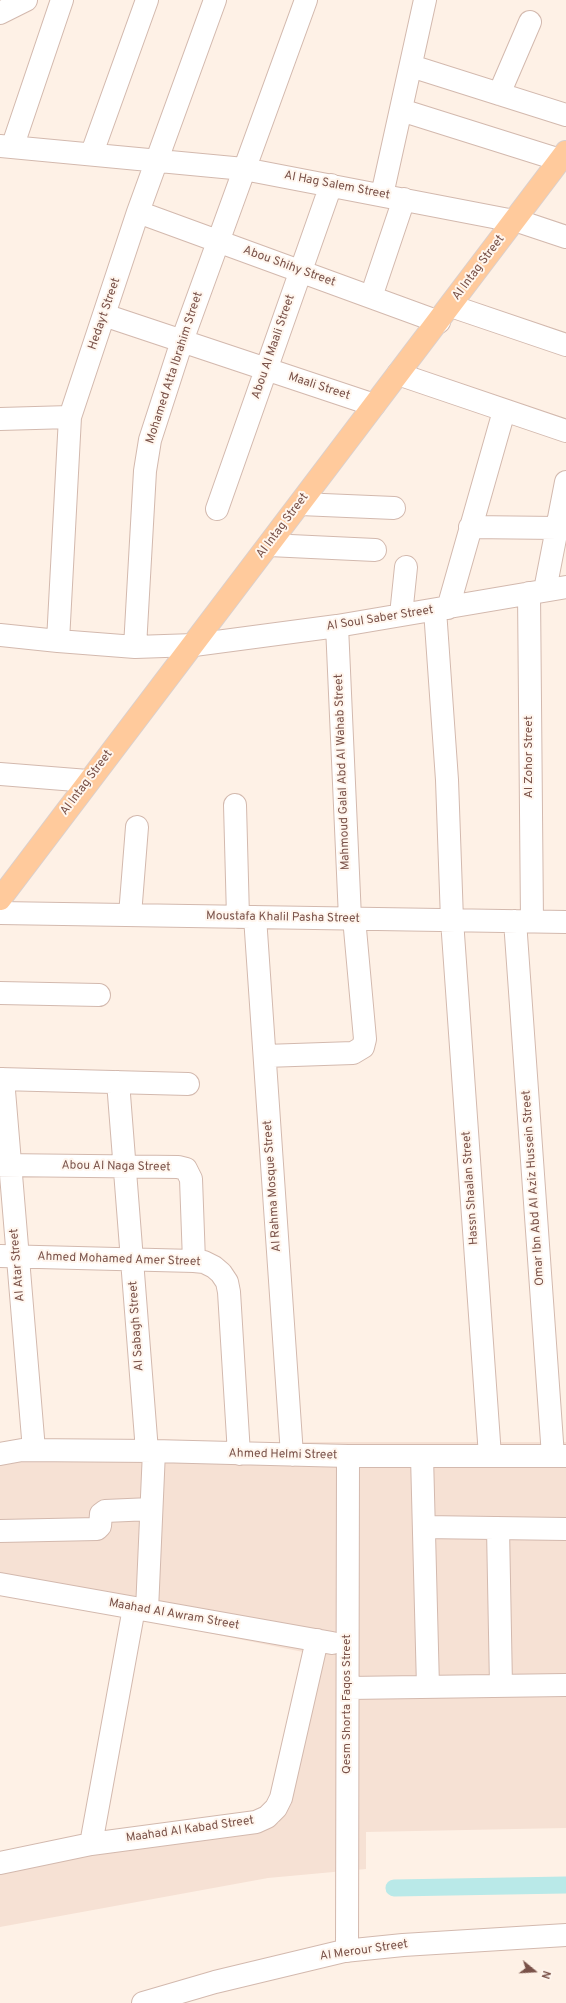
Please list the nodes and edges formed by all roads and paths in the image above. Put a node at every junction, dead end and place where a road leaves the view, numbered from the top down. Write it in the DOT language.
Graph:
graph roads {
  1 [pos="26,0"];
  2 [pos="62,0"];
  3 [pos="147,0"];
  4 [pos="215,0"];
  5 [pos="306,0"];
  6 [pos="425,0"];
  7 [pos="0,13"];
  8 [pos="530,22"];
  9 [pos="410,66"];
  10 [pos="499,94"];
  11 [pos="401,110"];
  12 [pos="566,115"];
  13 [pos="7,146"];
  14 [pos="92,153"];
  15 [pos="563,156"];
  16 [pos="158,159"];
  17 [pos="244,169"];
  18 [pos="331,185"];
  19 [pos="382,195"];
  20 [pos="404,199"];
  21 [pos="138,212"];
  22 [pos="515,220"];
  23 [pos="566,237"];
  24 [pos="218,241"];
  25 [pos="301,271"];
  26 [pos="371,297"];
  27 [pos="445,314"];
  28 [pos="104,316"];
  29 [pos="182,341"];
  30 [pos="566,345"];
  31 [pos="266,369"];
  32 [pos="398,374"];
  33 [pos="374,405"];
  34 [pos="504,411"];
  35 [pos="70,417"];
  36 [pos="0,419"];
  37 [pos="566,431"];
  38 [pos="566,482"];
  39 [pos="300,504"];
  40 [pos="394,508"];
  41 [pos="217,509"];
  42 [pos="470,527"];
  43 [pos="557,528"];
  44 [pos="270,545"];
  45 [pos="375,550"];
  46 [pos="406,567"];
  47 [pos="547,590"];
  48 [pos="442,609"];
  49 [pos="401,615"];
  50 [pos="337,626"];
  51 [pos="0,635"];
  52 [pos="58,641"];
  53 [pos="194,645"];
  54 [pos="135,647"];
  55 [pos="0,774"];
  56 [pos="88,781"];
  57 [pos="235,805"];
  58 [pos="137,826"];
  59 [pos="0,898"];
  60 [pos="0,913"];
  61 [pos="130,916"];
  62 [pos="247,917"];
  63 [pos="352,918"];
  64 [pos="452,920"];
  65 [pos="523,921"];
  66 [pos="566,922"];
  67 [pos="0,993"];
  68 [pos="99,996"];
  69 [pos="264,1056"];
  70 [pos="2,1079"];
  71 [pos="118,1082"];
  72 [pos="188,1084"];
  73 [pos="5,1166"];
  74 [pos="125,1167"];
  75 [pos="9,1256"];
  76 [pos="132,1259"];
  77 [pos="194,1261"];
  78 [pos="34,1450"];
  79 [pos="150,1451"];
  80 [pos="0,1454"];
  81 [pos="239,1454"];
  82 [pos="292,1455"];
  83 [pos="348,1456"];
  84 [pos="422,1456"];
  85 [pos="490,1456"];
  86 [pos="560,1456"];
  87 [pos="152,1509"];
  88 [pos="424,1527"];
  89 [pos="498,1528"];
  90 [pos="566,1529"];
  91 [pos="0,1531"];
  92 [pos="0,1584"];
  93 [pos="140,1609"];
  94 [pos="317,1640"];
  95 [pos="348,1646"];
  96 [pos="501,1686"];
  97 [pos="566,1686"];
  98 [pos="428,1687"];
  99 [pos="348,1688"];
  100 [pos="91,1844"];
  101 [pos="0,1863"];
  102 [pos="566,1935"];
  103 [pos="347,1951"];
  104 [pos="143,2003"];
  1 -- 7 [label="street"];
  2 -- 13 [label="street"];
  3 -- 14 [label="street"];
  4 -- 16 [label="street, Hedayt Street"];
  5 -- 17 [label="street, Mohamed Atta Ibrahim Street"];
  6 -- 9 [label="street"];
  8 -- 10 [label="street"];
  9 -- 10 [label="street"];
  9 -- 11 [label="street"];
  10 -- 12 [label="street"];
  11 -- 15 [label="street"];
  11 -- 19 [label="street"];
  13 -- 14 [label="street, Al Hag Salem Street"];
  14 -- 16 [label="street, Al Hag Salem Street"];
  15 -- 22 [label="main road, Al Intag Street"];
  16 -- 17 [label="street, Al Hag Salem Street"];
  16 -- 21 [label="street, Hedayt Street"];
  17 -- 18 [label="street, Al Hag Salem Street"];
  17 -- 24 [label="street, Mohamed Atta Ibrahim Street"];
  18 -- 19 [label="street, Al Hag Salem Street"];
  18 -- 25 [label="street, Abou Al Maali Street"];
  19 -- 20 [label="street, Al Hag Salem Street"];
  20 -- 22 [label="street, Al Hag Salem Street"];
  20 -- 26 [label="street"];
  21 -- 24 [label="street, Abou Shihy Street"];
  21 -- 28 [label="street, Hedayt Street"];
  22 -- 23 [label="street, Al Hag Salem Street"];
  22 -- 27 [label="main road, Al Intag Street"];
  24 -- 25 [label="street, Abou Shihy Street"];
  24 -- 29 [label="street, Mohamed Atta Ibrahim Street"];
  25 -- 26 [label="street, Abou Shihy Street"];
  25 -- 31 [label="street, Abou Al Maali Street"];
  26 -- 27 [label="street, Abou Shihy Street"];
  27 -- 30 [label="street, Abou Shihy Street"];
  27 -- 32 [label="main road, Al Intag Street"];
  28 -- 29 [label="street, Maali Street"];
  28 -- 35 [label="street, Hedayt Street"];
  29 -- 31 [label="street, Maali Street"];
  29 -- 54 [label="street, Mohamed Atta Ibrahim Street"];
  31 -- 33 [label="street, Maali Street"];
  31 -- 41 [label="street, Abou Al Maali Street"];
  32 -- 33 [label="main road, Al Intag Street"];
  32 -- 34 [label="street"];
  33 -- 39 [label="main road, Al Intag Street"];
  34 -- 37 [label="street"];
  34 -- 42 [label="street, Hassn Shaalan Street"];
  35 -- 36 [label="street"];
  35 -- 52 [label="street, Hedayt Street"];
  38 -- 43 [label="street, Al Zohor Street"];
  39 -- 40 [label="street"];
  39 -- 44 [label="main road, Al Intag Street"];
  42 -- 43 [label="street"];
  42 -- 48 [label="street, Hassn Shaalan Street"];
  43 -- 47 [label="street, Al Zohor Street"];
  44 -- 45 [label="street"];
  44 -- 53 [label="main road, Al Intag Street"];
  46 -- 49 [label="street"];
  47 -- 48 [label="street, Al Soul Saber Street"];
  47 -- 65 [label="street, Al Zohor Street"];
  48 -- 49 [label="street, Al Soul Saber Street"];
  48 -- 64 [label="street, Hassn Shaalan Street"];
  49 -- 50 [label="street, Al Soul Saber Street"];
  50 -- 53 [label="street, Al Soul Saber Street"];
  50 -- 63 [label="street, Mahmoud Galal Abd Al Wahab Street"];
  51 -- 52 [label="street, Al Soul Saber Street"];
  52 -- 54 [label="street, Al Soul Saber Street"];
  53 -- 54 [label="street, Al Soul Saber Street"];
  53 -- 56 [label="main road, Al Intag Street"];
  55 -- 56 [label="street"];
  56 -- 59 [label="main road, Al Intag Street"];
  57 -- 62 [label="street, Al Rahma Mosque Street"];
  58 -- 61 [label="street"];
  60 -- 61 [label="street, Moustafa Khalil Pasha Street"];
  61 -- 62 [label="street, Moustafa Khalil Pasha Street"];
  62 -- 63 [label="street, Moustafa Khalil Pasha Street"];
  62 -- 69 [label="street, Al Rahma Mosque Street"];
  63 -- 64 [label="street, Moustafa Khalil Pasha Street"];
  63 -- 69 [label="street, Mahmoud Galal Abd Al Wahab Street"];
  64 -- 65 [label="street, Moustafa Khalil Pasha Street"];
  64 -- 85 [label="street, Hassn Shaalan Street"];
  65 -- 66 [label="street, Moustafa Khalil Pasha Street"];
  65 -- 86 [label="street, Omar Ibn Abd Al Aziz Hussein Street"];
  67 -- 68 [label="street"];
  69 -- 82 [label="street, Al Rahma Mosque Street"];
  70 -- 71 [label="street"];
  70 -- 73 [label="street, Al Atar Street"];
  71 -- 72 [label="street"];
  71 -- 74 [label="street, Al Sabagh Street"];
  73 -- 74 [label="street, Abou Al Naga Street"];
  73 -- 75 [label="street, Al Atar Street"];
  74 -- 76 [label="street, Al Sabagh Street"];
  74 -- 77 [label="street, Abou Al Naga Street"];
  75 -- 76 [label="street, Ahmed Mohamed Amer Street"];
  75 -- 78 [label="street, Al Atar Street"];
  76 -- 77 [label="street, Ahmed Mohamed Amer Street"];
  76 -- 79 [label="street, Al Sabagh Street"];
  77 -- 81 [label="street, Ahmed Mohamed Amer Street"];
  78 -- 79 [label="street, Ahmed Helmi Street"];
  78 -- 80 [label="street, Ahmed Helmi Street"];
  79 -- 81 [label="street, Ahmed Helmi Street"];
  79 -- 87 [label="street, Al Sabagh Street"];
  81 -- 82 [label="street, Ahmed Helmi Street"];
  82 -- 83 [label="street, Ahmed Helmi Street"];
  83 -- 84 [label="street, Ahmed Helmi Street"];
  83 -- 95 [label="street, Qesm Shorta Faqos Street"];
  84 -- 85 [label="street, Ahmed Helmi Street"];
  84 -- 88 [label="street"];
  85 -- 86 [label="street, Ahmed Helmi Street"];
  87 -- 91 [label="street"];
  87 -- 93 [label="street, Al Sabagh Street"];
  88 -- 89 [label="street"];
  88 -- 98 [label="street"];
  89 -- 90 [label="street"];
  89 -- 96 [label="street"];
  92 -- 93 [label="street, Maahad Al Awram Street"];
  93 -- 94 [label="street, Maahad Al Awram Street"];
  93 -- 100 [label="street, Al Sabagh Street"];
  94 -- 95 [label="street, Maahad Al Awram Street"];
  94 -- 100 [label="street, Maahad Al Kabad Street"];
  95 -- 99 [label="street, Qesm Shorta Faqos Street"];
  96 -- 97 [label="street"];
  96 -- 98 [label="street"];
  98 -- 99 [label="street"];
  99 -- 103 [label="street, Qesm Shorta Faqos Street"];
  100 -- 101 [label="street, Maahad Al Kabad Street"];
  102 -- 103 [label="street, Al Merour Street"];
  103 -- 104 [label="street, Al Merour Street"];
}
